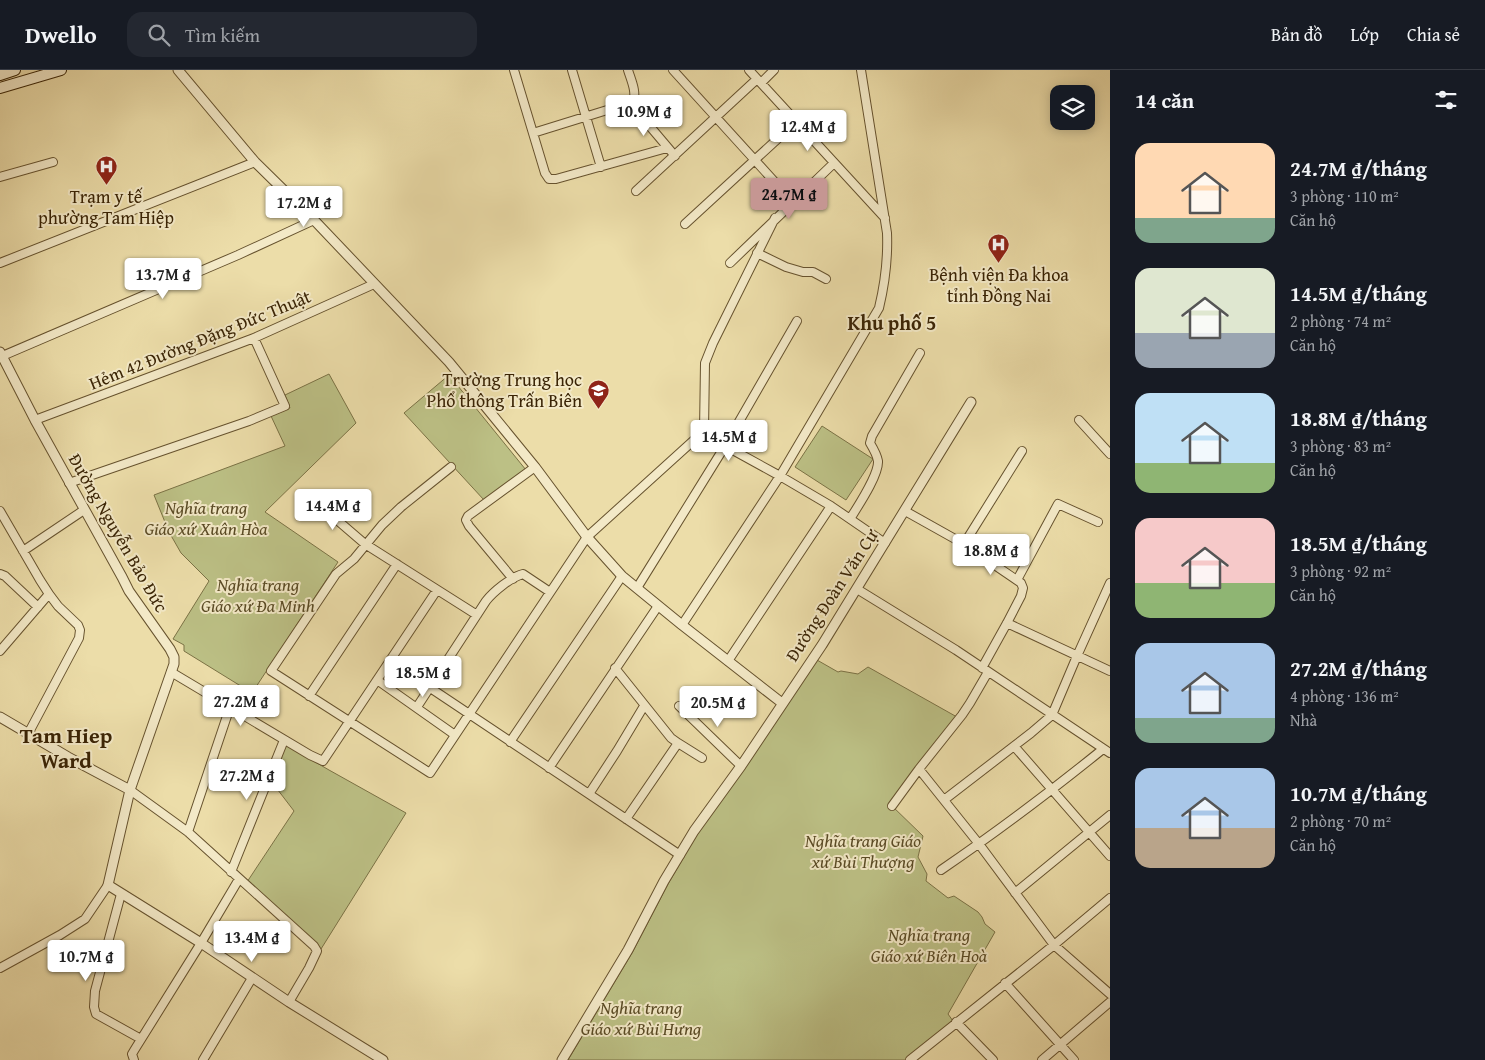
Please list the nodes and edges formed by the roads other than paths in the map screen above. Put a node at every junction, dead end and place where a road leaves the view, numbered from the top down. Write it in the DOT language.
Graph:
graph roads {
  1 [pos="61,70"];
  2 [pos="178,70"];
  3 [pos="514,70"];
  4 [pos="572,70"];
  5 [pos="628,70"];
  6 [pos="685,70"];
  7 [pos="749,70"];
  8 [pos="774,70"];
  9 [pos="861,70"];
  10 [pos="676,73"];
  11 [pos="759,81"];
  12 [pos="0,88"];
  13 [pos="631,104"];
  14 [pos="586,117"];
  15 [pos="716,118"];
  16 [pos="796,122"];
  17 [pos="533,133"];
  18 [pos="667,148"];
  19 [pos="675,156"];
  20 [pos="754,160"];
  21 [pos="53,162"];
  22 [pos="255,162"];
  23 [pos="834,162"];
  24 [pos="601,167"];
  25 [pos="0,177"];
  26 [pos="636,191"];
  27 [pos="792,202"];
  28 [pos="775,218"];
  29 [pos="885,218"];
  30 [pos="314,220"];
  31 [pos="685,224"];
  32 [pos="757,253"];
  33 [pos="0,262"];
  34 [pos="730,263"];
  35 [pos="826,279"];
  36 [pos="374,284"];
  37 [pos="797,321"];
  38 [pos="254,338"];
  39 [pos="920,353"];
  40 [pos="1,355"];
  41 [pos="971,402"];
  42 [pos="35,420"];
  43 [pos="1079,420"];
  44 [pos="704,431"];
  45 [pos="725,446"];
  46 [pos="1022,451"];
  47 [pos="1110,454"];
  48 [pos="451,467"];
  49 [pos="535,467"];
  50 [pos="780,476"];
  51 [pos="70,483"];
  52 [pos="315,501"];
  53 [pos="831,506"];
  54 [pos="84,510"];
  55 [pos="0,511"];
  56 [pos="905,511"];
  57 [pos="850,519"];
  58 [pos="1098,522"];
  59 [pos="587,537"];
  60 [pos="885,543"];
  61 [pos="365,544"];
  62 [pos="964,544"];
  63 [pos="23,551"];
  64 [pos="397,564"];
  65 [pos="0,574"];
  66 [pos="622,576"];
  67 [pos="513,579"];
  68 [pos="1017,580"];
  69 [pos="1110,583"];
  70 [pos="637,588"];
  71 [pos="857,589"];
  72 [pos="437,590"];
  73 [pos="550,592"];
  74 [pos="49,594"];
  75 [pos="658,606"];
  76 [pos="38,607"];
  77 [pos="477,615"];
  78 [pos="1008,623"];
  79 [pos="682,625"];
  80 [pos="0,651"];
  81 [pos="1077,656"];
  82 [pos="390,660"];
  83 [pos="728,661"];
  84 [pos="615,668"];
  85 [pos="985,670"];
  86 [pos="1110,671"];
  87 [pos="171,672"];
  88 [pos="377,680"];
  89 [pos="430,687"];
  90 [pos="309,696"];
  91 [pos="782,703"];
  92 [pos="644,706"];
  93 [pos="679,706"];
  94 [pos="230,707"];
  95 [pos="416,707"];
  96 [pos="469,714"];
  97 [pos="1052,715"];
  98 [pos="0,718"];
  99 [pos="349,721"];
  100 [pos="28,734"];
  101 [pos="455,735"];
  102 [pos="284,740"];
  103 [pos="510,742"];
  104 [pos="678,743"];
  105 [pos="1014,746"];
  106 [pos="1107,751"];
  107 [pos="702,758"];
  108 [pos="740,766"];
  109 [pos="549,768"];
  110 [pos="919,769"];
  111 [pos="130,790"];
  112 [pos="1052,790"];
  113 [pos="589,794"];
  114 [pos="944,800"];
  115 [pos="892,806"];
  116 [pos="1110,815"];
  117 [pos="626,820"];
  118 [pos="188,832"];
  119 [pos="1089,832"];
  120 [pos="979,844"];
  121 [pos="680,855"];
  122 [pos="1110,856"];
  123 [pos="941,870"];
  124 [pos="231,872"];
  125 [pos="239,879"];
  126 [pos="108,886"];
  127 [pos="1015,893"];
  128 [pos="121,894"];
  129 [pos="1110,898"];
  130 [pos="201,943"];
  131 [pos="1054,945"];
  132 [pos="0,968"];
  133 [pos="252,978"];
  134 [pos="1005,983"];
  135 [pos="1110,994"];
  136 [pos="288,1002"];
  137 [pos="1110,1002"];
  138 [pos="956,1022"];
  139 [pos="141,1039"];
  140 [pos="1060,1044"];
  141 [pos="133,1058"];
  142 [pos="203,1060"];
  143 [pos="383,1060"];
  144 [pos="562,1060"];
  145 [pos="910,1060"];
  146 [pos="993,1060"];
  147 [pos="1042,1060"];
  148 [pos="1074,1060"];
  1 -- 12 [label="main road"];
  2 -- 22 [label="street"];
  3 -- 17 [label="street"];
  4 -- 14 [label="street"];
  5 -- 13 [label="street"];
  6 -- 10 [label="street"];
  7 -- 11 [label="street"];
  8 -- 11 [label="street"];
  9 -- 29 [label="street"];
  10 -- 15 [label="street"];
  11 -- 15 [label="street"];
  11 -- 16 [label="street"];
  13 -- 14 [label="street"];
  13 -- 18 [label="street"];
  14 -- 17 [label="street"];
  14 -- 24 [label="street"];
  15 -- 19 [label="street"];
  15 -- 20 [label="street"];
  16 -- 20 [label="street"];
  16 -- 23 [label="street"];
  17 -- 24 [label="street"];
  18 -- 19 [label="street"];
  18 -- 24 [label="street"];
  19 -- 26 [label="street"];
  20 -- 27 [label="street"];
  20 -- 31 [label="street"];
  21 -- 25 [label="street"];
  22 -- 30 [label="street"];
  22 -- 33 [label="street"];
  23 -- 27 [label="street"];
  23 -- 29 [label="street"];
  27 -- 28 [label="street"];
  28 -- 32 [label="street"];
  28 -- 34 [label="street"];
  29 -- 50 [label="street"];
  30 -- 36 [label="street"];
  30 -- 40 [label="street"];
  32 -- 35 [label="street"];
  32 -- 44 [label="street"];
  36 -- 38 [label="street, Hẻm 42 Đường Đặng Đức Thuật"];
  36 -- 49 [label="street"];
  37 -- 45 [label="street"];
  38 -- 42 [label="street, Hẻm 42 Đường Đặng Đức Thuật"];
  38 -- 51 [label="street"];
  39 -- 57 [label="street"];
  40 -- 42 [label="street, Đường Nguyễn Bảo Đức"];
  41 -- 56 [label="street, Đường Đoàn Văn Cự"];
  42 -- 51 [label="street, Đường Nguyễn Bảo Đức"];
  43 -- 47 [label="street"];
  44 -- 45 [label="street"];
  44 -- 59 [label="street"];
  45 -- 50 [label="street"];
  45 -- 70 [label="street"];
  46 -- 62 [label="street"];
  48 -- 61 [label="street"];
  49 -- 59 [label="street"];
  49 -- 67 [label="street"];
  50 -- 53 [label="street"];
  50 -- 79 [label="street"];
  51 -- 54 [label="street, Đường Nguyễn Bảo Đức"];
  52 -- 61 [label="street"];
  53 -- 57 [label="street"];
  53 -- 83 [label="street"];
  54 -- 63 [label="street"];
  54 -- 87 [label="street, Đường Nguyễn Bảo Đức"];
  55 -- 63 [label="street"];
  56 -- 60 [label="street, Đường Đoàn Văn Cự"];
  56 -- 62 [label="street"];
  57 -- 60 [label="street"];
  58 -- 68 [label="street"];
  59 -- 66 [label="street"];
  59 -- 73 [label="street"];
  60 -- 71 [label="street, Đường Đoàn Văn Cự"];
  61 -- 64 [label="street"];
  61 -- 90 [label="street"];
  62 -- 68 [label="street"];
  63 -- 74 [label="street"];
  64 -- 72 [label="street"];
  64 -- 90 [label="street"];
  65 -- 76 [label="street"];
  66 -- 70 [label="street"];
  66 -- 103 [label="street"];
  67 -- 73 [label="street"];
  67 -- 77 [label="street"];
  68 -- 78 [label="street"];
  69 -- 81 [label="street"];
  70 -- 75 [label="street"];
  71 -- 85 [label="street"];
  71 -- 91 [label="street, Đường Đoàn Văn Cự"];
  72 -- 77 [label="street"];
  72 -- 82 [label="street"];
  73 -- 96 [label="street"];
  74 -- 76 [label="street"];
  74 -- 100 [label="street"];
  75 -- 79 [label="street"];
  75 -- 84 [label="street"];
  76 -- 80 [label="street"];
  77 -- 89 [label="street"];
  78 -- 81 [label="street"];
  78 -- 85 [label="street"];
  79 -- 83 [label="street"];
  81 -- 86 [label="street"];
  81 -- 97 [label="street"];
  82 -- 88 [label="street"];
  82 -- 89 [label="street"];
  83 -- 91 [label="street"];
  84 -- 92 [label="street"];
  84 -- 109 [label="street"];
  85 -- 97 [label="street"];
  85 -- 110 [label="street"];
  87 -- 94 [label="street"];
  87 -- 111 [label="street, Đường Nguyễn Bảo Đức"];
  88 -- 95 [label="street"];
  88 -- 99 [label="street"];
  89 -- 95 [label="street"];
  89 -- 96 [label="street"];
  90 -- 99 [label="street"];
  91 -- 108 [label="street, Đường Đoàn Văn Cự"];
  92 -- 104 [label="street"];
  92 -- 113 [label="street"];
  93 -- 108 [label="street"];
  94 -- 102 [label="street"];
  94 -- 118 [label="street"];
  95 -- 101 [label="street"];
  96 -- 101 [label="street"];
  96 -- 103 [label="street"];
  97 -- 105 [label="street"];
  97 -- 106 [label="street"];
  98 -- 100 [label="street"];
  99 -- 101 [label="street"];
  99 -- 102 [label="street"];
  100 -- 111 [label="street"];
  102 -- 124 [label="street"];
  103 -- 109 [label="street"];
  104 -- 107 [label="street"];
  104 -- 117 [label="street"];
  105 -- 112 [label="street"];
  105 -- 114 [label="street"];
  106 -- 112 [label="street"];
  108 -- 121 [label="street, Đường Đoàn Văn Cự"];
  109 -- 113 [label="street"];
  110 -- 114 [label="street"];
  110 -- 115 [label="street"];
  111 -- 118 [label="street"];
  111 -- 126 [label="street, Đường Nguyễn Bảo Đức"];
  112 -- 119 [label="street"];
  112 -- 120 [label="street"];
  113 -- 117 [label="street"];
  114 -- 120 [label="street"];
  116 -- 119 [label="street"];
  117 -- 121 [label="street"];
  118 -- 124 [label="street"];
  119 -- 122 [label="street"];
  119 -- 127 [label="street"];
  120 -- 123 [label="street"];
  120 -- 127 [label="street"];
  121 -- 144 [label="street, Đường Đoàn Văn Cự"];
  124 -- 125 [label="street"];
  125 -- 130 [label="street"];
  125 -- 136 [label="street"];
  126 -- 128 [label="street"];
  126 -- 132 [label="street"];
  127 -- 131 [label="street"];
  128 -- 130 [label="street"];
  128 -- 139 [label="street"];
  129 -- 131 [label="street"];
  130 -- 133 [label="street"];
  130 -- 139 [label="street"];
  131 -- 134 [label="street"];
  131 -- 135 [label="street"];
  133 -- 136 [label="street"];
  133 -- 142 [label="street"];
  134 -- 138 [label="street"];
  134 -- 140 [label="street"];
  136 -- 143 [label="street"];
  137 -- 140 [label="street"];
  138 -- 145 [label="street"];
  138 -- 146 [label="street"];
  139 -- 141 [label="street"];
  140 -- 147 [label="street"];
  140 -- 148 [label="street"];
}
